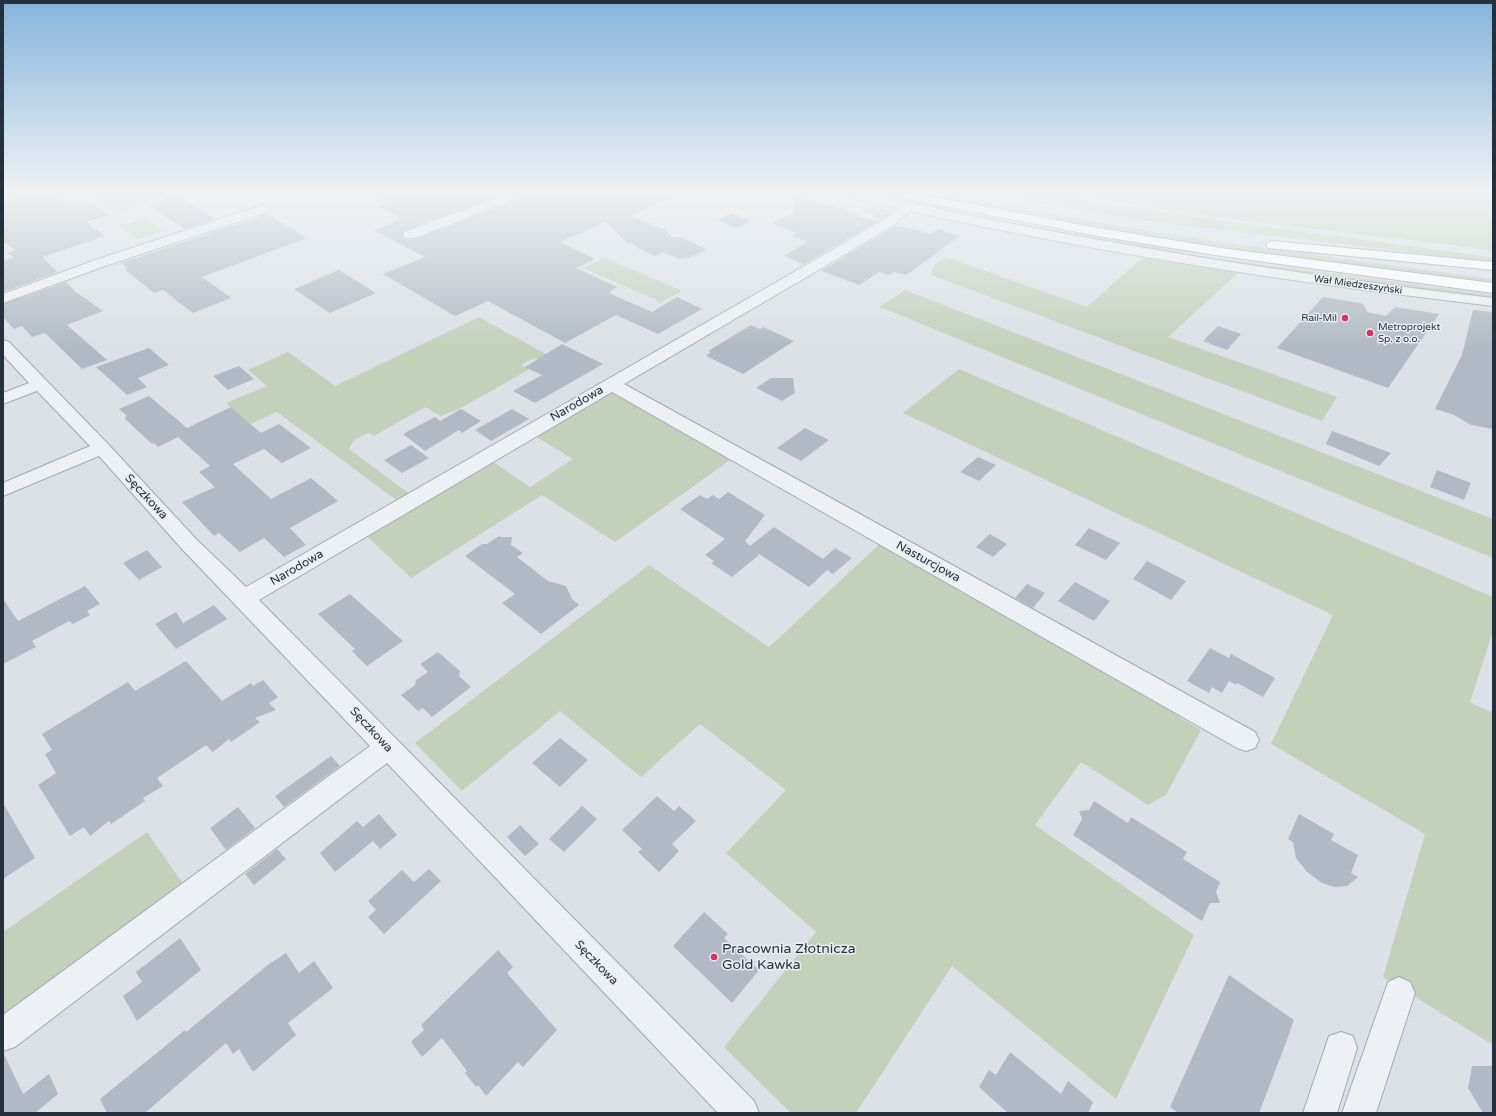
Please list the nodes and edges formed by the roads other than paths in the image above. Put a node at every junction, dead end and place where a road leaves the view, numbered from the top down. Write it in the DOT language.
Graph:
graph roads {
  1 [pos="154,245"];
  2 [pos="849,245"];
  3 [pos="1106,245"];
  4 [pos="1181,245"];
  5 [pos="1263,245"];
  6 [pos="1273,245"];
  7 [pos="1493,266"];
  8 [pos="1493,274"];
  9 [pos="1493,288"];
  10 [pos="3,299"];
  11 [pos="1493,302"];
  12 [pos="3,345"];
  13 [pos="611,384"];
  14 [pos="39,385"];
  15 [pos="3,400"];
  16 [pos="101,448"];
  17 [pos="3,490"];
  18 [pos="244,598"];
  19 [pos="1246,740"];
  20 [pos="387,748"];
  21 [pos="1399,993"];
  22 [pos="3,1035"];
  23 [pos="1341,1048"];
  24 [pos="742,1113"];
  25 [pos="1320,1113"];
  26 [pos="1359,1113"];
  1 -- 10 [label="street"];
  2 -- 13 [label="street, Narodowa"];
  3 -- 11 [label="street, Wał Miedzeszyński"];
  4 -- 9 [label="main road, Wał Miedzeszyński"];
  5 -- 8 [label="main road"];
  6 -- 7 [label="main road"];
  12 -- 14 [label="street, Sęczkowa"];
  13 -- 18 [label="street, Narodowa"];
  13 -- 19 [label="street, Nasturcjowa"];
  14 -- 15 [label="street"];
  14 -- 16 [label="street, Sęczkowa"];
  16 -- 17 [label="street"];
  16 -- 18 [label="street, Sęczkowa"];
  18 -- 20 [label="street, Sęczkowa"];
  20 -- 22 [label="street"];
  20 -- 24 [label="street, Sęczkowa"];
  21 -- 26 [label="street"];
  23 -- 25 [label="street"];
}
